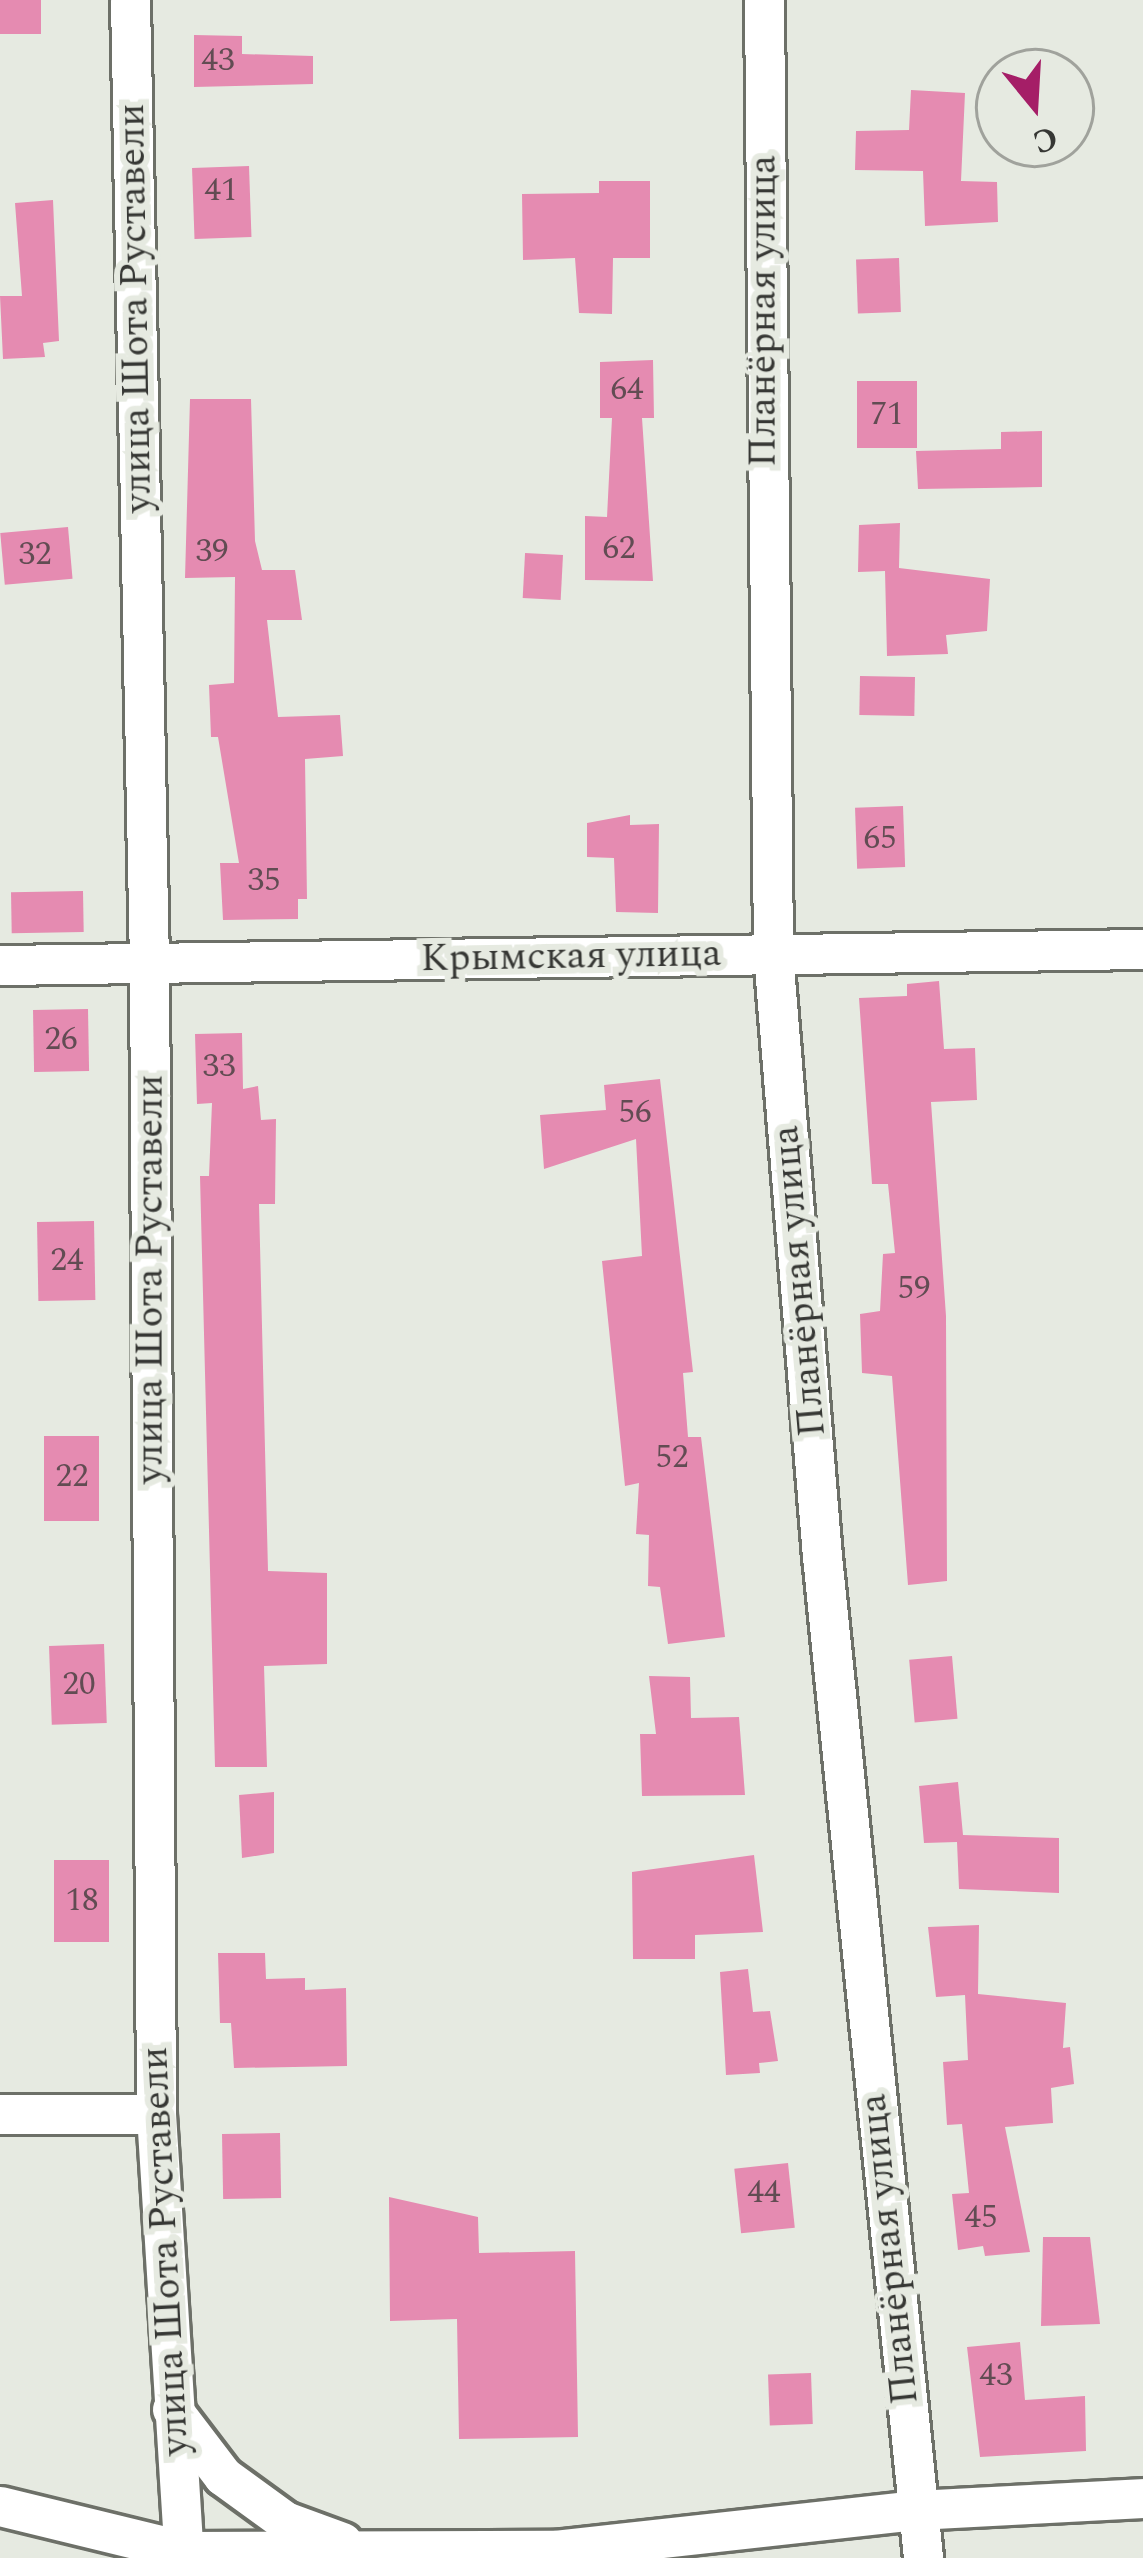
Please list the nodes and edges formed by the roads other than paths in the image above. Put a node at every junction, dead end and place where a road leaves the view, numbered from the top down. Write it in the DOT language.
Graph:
graph roads {
  1 [pos="130,0"];
  2 [pos="764,0"];
  3 [pos="1143,949"];
  4 [pos="773,954"];
  5 [pos="149,963"];
  6 [pos="0,965"];
  7 [pos="0,2114"];
  8 [pos="156,2114"];
  9 [pos="172,2409"];
  10 [pos="1143,2498"];
  11 [pos="0,2506"];
  12 [pos="916,2510"];
  13 [pos="363,2550"];
  14 [pos="184,2554"];
  15 [pos="923,2558"];
  1 -- 5 [label="street, улица Шота Руставели"];
  2 -- 4 [label="street, Планёрная улица"];
  3 -- 4 [label="street, Крымская улица"];
  4 -- 5 [label="street, Крымская улица"];
  4 -- 12 [label="street, Планёрная улица"];
  5 -- 6 [label="street, Крымская улица"];
  5 -- 8 [label="street, улица Шота Руставели"];
  7 -- 8 [label="street"];
  8 -- 9 [label="street, улица Шота Руставели"];
  9 -- 13 [label="street"];
  9 -- 14 [label="street, улица Шота Руставели"];
  10 -- 12 [label="street"];
  11 -- 14 [label="street"];
  12 -- 13 [label="street"];
  12 -- 15 [label="street, Планёрная улица"];
  13 -- 14 [label="street"];
}
